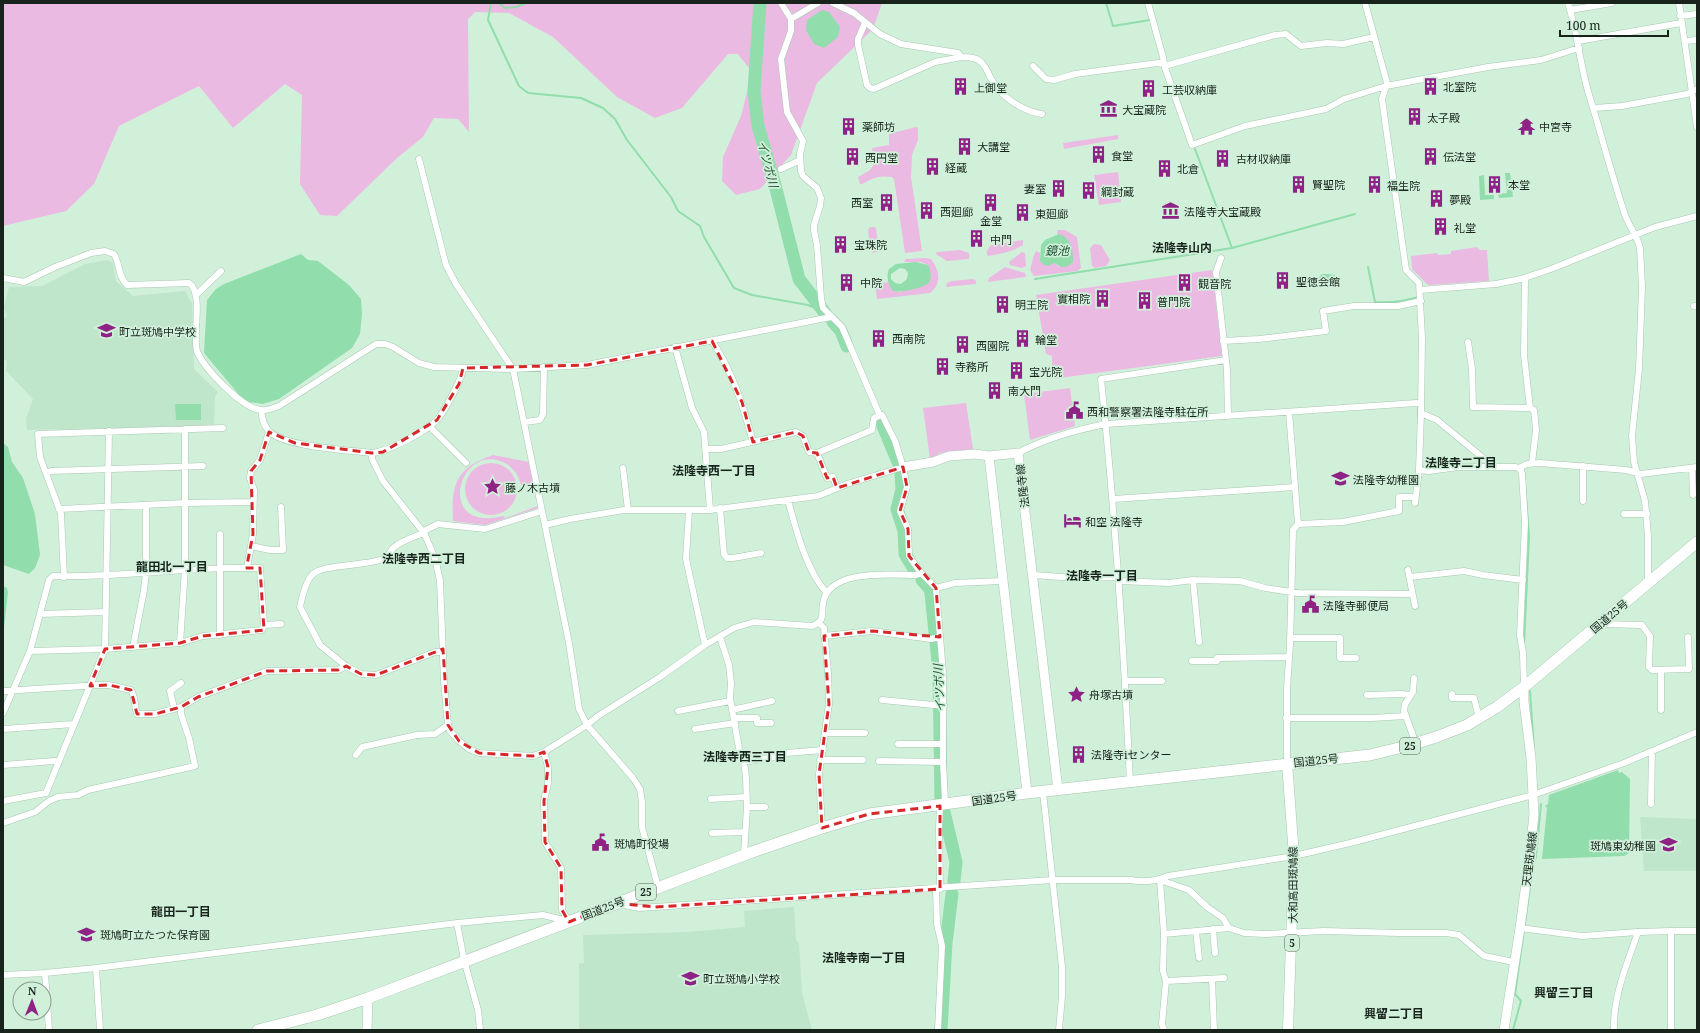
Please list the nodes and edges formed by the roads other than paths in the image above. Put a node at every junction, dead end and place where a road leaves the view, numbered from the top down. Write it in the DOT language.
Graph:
graph roads {
  1 [pos="781,3"];
  2 [pos="818,3"];
  3 [pos="832,3"];
  4 [pos="1148,3"];
  5 [pos="1365,3"];
  6 [pos="1612,3"];
  7 [pos="1679,3"];
  8 [pos="1569,6"];
  9 [pos="1697,14"];
  10 [pos="1680,16"];
  11 [pos="791,19"];
  12 [pos="865,23"];
  13 [pos="1681,23"];
  14 [pos="1374,37"];
  15 [pos="1697,40"];
  16 [pos="1685,41"];
  17 [pos="1578,45"];
  18 [pos="962,57"];
  19 [pos="1164,65"];
  20 [pos="1033,66"];
  21 [pos="1386,86"];
  22 [pos="1697,88"];
  23 [pos="1691,92"];
  24 [pos="1594,108"];
  25 [pos="1042,114"];
  26 [pos="1697,127"];
  27 [pos="419,159"];
  28 [pos="800,160"];
  29 [pos="781,169"];
  30 [pos="1697,216"];
  31 [pos="1634,235"];
  32 [pos="1221,258"];
  33 [pos="221,271"];
  34 [pos="3,278"];
  35 [pos="1525,278"];
  36 [pos="1420,290"];
  37 [pos="196,295"];
  38 [pos="1419,301"];
  39 [pos="831,317"];
  40 [pos="712,341"];
  41 [pos="1224,341"];
  42 [pos="1468,342"];
  43 [pos="675,347"];
  44 [pos="1226,360"];
  45 [pos="544,366"];
  46 [pos="463,368"];
  47 [pos="513,369"];
  48 [pos="1419,404"];
  49 [pos="1530,408"];
  50 [pos="261,410"];
  51 [pos="1289,412"];
  52 [pos="1421,413"];
  53 [pos="880,416"];
  54 [pos="1228,416"];
  55 [pos="525,422"];
  56 [pos="1106,424"];
  57 [pos="429,426"];
  58 [pos="223,428"];
  59 [pos="184,429"];
  60 [pos="109,431"];
  61 [pos="268,432"];
  62 [pos="753,442"];
  63 [pos="707,449"];
  64 [pos="372,453"];
  65 [pos="817,453"];
  66 [pos="1018,453"];
  67 [pos="989,456"];
  68 [pos="466,463"];
  69 [pos="1532,463"];
  70 [pos="185,466"];
  71 [pos="203,466"];
  72 [pos="1583,466"];
  73 [pos="903,467"];
  74 [pos="1494,467"];
  75 [pos="108,468"];
  76 [pos="623,468"];
  77 [pos="1519,468"];
  78 [pos="1694,468"];
  79 [pos="1419,470"];
  80 [pos="46,473"];
  81 [pos="1638,473"];
  82 [pos="1295,487"];
  83 [pos="837,488"];
  84 [pos="1693,495"];
  85 [pos="1113,499"];
  86 [pos="788,500"];
  87 [pos="1583,500"];
  88 [pos="253,502"];
  89 [pos="185,503"];
  90 [pos="146,505"];
  91 [pos="107,506"];
  92 [pos="281,507"];
  93 [pos="720,508"];
  94 [pos="60,509"];
  95 [pos="628,510"];
  96 [pos="688,510"];
  97 [pos="710,510"];
  98 [pos="542,511"];
  99 [pos="1624,514"];
  100 [pos="1647,514"];
  101 [pos="1298,524"];
  102 [pos="545,525"];
  103 [pos="423,532"];
  104 [pos="220,534"];
  105 [pos="1697,542"];
  106 [pos="251,546"];
  107 [pos="761,553"];
  108 [pos="221,567"];
  109 [pos="247,568"];
  110 [pos="185,569"];
  111 [pos="1408,570"];
  112 [pos="146,572"];
  113 [pos="922,573"];
  114 [pos="106,575"];
  115 [pos="1033,575"];
  116 [pos="64,577"];
  117 [pos="1410,577"];
  118 [pos="1118,579"];
  119 [pos="1193,580"];
  120 [pos="1523,580"];
  121 [pos="1002,581"];
  122 [pos="1648,583"];
  123 [pos="936,588"];
  124 [pos="1292,592"];
  125 [pos="827,593"];
  126 [pos="1412,594"];
  127 [pos="1415,606"];
  128 [pos="105,612"];
  129 [pos="40,614"];
  130 [pos="820,623"];
  131 [pos="281,624"];
  132 [pos="1600,624"];
  133 [pos="264,625"];
  134 [pos="1198,630"];
  135 [pos="1205,630"];
  136 [pos="220,635"];
  137 [pos="824,636"];
  138 [pos="720,637"];
  139 [pos="1688,637"];
  140 [pos="938,638"];
  141 [pos="1290,638"];
  142 [pos="1199,642"];
  143 [pos="180,643"];
  144 [pos="704,645"];
  145 [pos="133,647"];
  146 [pos="105,649"];
  147 [pos="30,651"];
  148 [pos="443,652"];
  149 [pos="1290,657"];
  150 [pos="1356,658"];
  151 [pos="1192,661"];
  152 [pos="346,666"];
  153 [pos="1661,670"];
  154 [pos="1414,678"];
  155 [pos="1125,680"];
  156 [pos="1162,681"];
  157 [pos="181,683"];
  158 [pos="90,686"];
  159 [pos="1524,688"];
  160 [pos="3,691"];
  161 [pos="12,691"];
  162 [pos="1452,694"];
  163 [pos="1367,695"];
  164 [pos="1411,695"];
  165 [pos="882,700"];
  166 [pos="730,701"];
  167 [pos="772,701"];
  168 [pos="941,706"];
  169 [pos="178,708"];
  170 [pos="732,710"];
  171 [pos="1661,710"];
  172 [pos="678,711"];
  173 [pos="3,713"];
  174 [pos="1406,716"];
  175 [pos="1286,718"];
  176 [pos="1479,718"];
  177 [pos="734,720"];
  178 [pos="771,723"];
  179 [pos="74,724"];
  180 [pos="448,725"];
  181 [pos="587,725"];
  182 [pos="3,729"];
  183 [pos="694,729"];
  184 [pos="1697,732"];
  185 [pos="826,733"];
  186 [pos="865,733"];
  187 [pos="898,744"];
  188 [pos="941,744"];
  189 [pos="1416,744"];
  190 [pos="822,750"];
  191 [pos="1652,751"];
  192 [pos="544,752"];
  193 [pos="786,753"];
  194 [pos="356,755"];
  195 [pos="775,757"];
  196 [pos="820,760"];
  197 [pos="863,760"];
  198 [pos="879,761"];
  199 [pos="59,762"];
  200 [pos="744,762"];
  201 [pos="941,762"];
  202 [pos="1287,763"];
  203 [pos="3,765"];
  204 [pos="1130,783"];
  205 [pos="1058,790"];
  206 [pos="1043,792"];
  207 [pos="1027,794"];
  208 [pos="1533,794"];
  209 [pos="746,797"];
  210 [pos="711,799"];
  211 [pos="3,801"];
  212 [pos="943,804"];
  213 [pos="1651,804"];
  214 [pos="765,806"];
  215 [pos="747,807"];
  216 [pos="3,823"];
  217 [pos="822,828"];
  218 [pos="745,832"];
  219 [pos="712,833"];
  220 [pos="744,855"];
  221 [pos="1294,856"];
  222 [pos="1052,880"];
  223 [pos="1160,880"];
  224 [pos="658,887"];
  225 [pos="938,889"];
  226 [pos="616,904"];
  227 [pos="569,922"];
  228 [pos="457,923"];
  229 [pos="1229,928"];
  230 [pos="1523,928"];
  231 [pos="1213,929"];
  232 [pos="1196,931"];
  233 [pos="1672,931"];
  234 [pos="1697,931"];
  235 [pos="1638,932"];
  236 [pos="1292,933"];
  237 [pos="1164,934"];
  238 [pos="1216,953"];
  239 [pos="1199,958"];
  240 [pos="464,960"];
  241 [pos="1514,962"];
  242 [pos="96,968"];
  243 [pos="45,973"];
  244 [pos="3,975"];
  245 [pos="1212,978"];
  246 [pos="1224,978"];
  247 [pos="1166,981"];
  248 [pos="368,998"];
  249 [pos="283,1027"];
  250 [pos="49,1030"];
  251 [pos="100,1030"];
  252 [pos="258,1030"];
  253 [pos="367,1030"];
  254 [pos="480,1030"];
  255 [pos="938,1030"];
  256 [pos="1059,1030"];
  257 [pos="1164,1030"];
  258 [pos="1214,1030"];
  259 [pos="1288,1030"];
  260 [pos="1504,1030"];
  261 [pos="1614,1030"];
  262 [pos="1671,1030"];
  1 -- 11 [label="street"];
  2 -- 11 [label="street"];
  3 -- 12 [label="street"];
  4 -- 19 [label="street"];
  5 -- 14 [label="street"];
  6 -- 8 [label="street"];
  7 -- 10 [label="street"];
  8 -- 17 [label="street"];
  9 -- 10 [label="street"];
  10 -- 13 [label="street"];
  11 -- 28 [label="street"];
  12 -- 18 [label="street"];
  12 -- 18 [label="street"];
  13 -- 16 [label="street"];
  13 -- 17 [label="street"];
  14 -- 19 [label="street"];
  14 -- 21 [label="street"];
  15 -- 16 [label="street"];
  16 -- 23 [label="street"];
  17 -- 21 [label="street"];
  17 -- 24 [label="street"];
  18 -- 25 [label="street"];
  19 -- 20 [label="street"];
  19 -- 21 [label="street"];
  21 -- 36 [label="street"];
  22 -- 23 [label="street"];
  23 -- 24 [label="street"];
  23 -- 26 [label="street"];
  24 -- 31 [label="street"];
  27 -- 47 [label="street"];
  28 -- 29 [label="street"];
  28 -- 39 [label="street"];
  30 -- 31 [label="street"];
  31 -- 35 [label="street"];
  31 -- 81 [label="street"];
  32 -- 41 [label="street"];
  33 -- 37 [label="street"];
  34 -- 37 [label="street"];
  35 -- 36 [label="street"];
  35 -- 49 [label="street"];
  36 -- 38 [label="street"];
  37 -- 50 [label="street"];
  38 -- 41 [label="street"];
  38 -- 48 [label="street"];
  39 -- 40 [label="street"];
  39 -- 53 [label="street"];
  40 -- 43 [label="street"];
  40 -- 62 [label="street"];
  41 -- 44 [label="street"];
  42 -- 49 [label="street"];
  43 -- 45 [label="street"];
  43 -- 63 [label="street"];
  44 -- 54 [label="street"];
  44 -- 56 [label="street"];
  45 -- 47 [label="street"];
  45 -- 55 [label="street"];
  46 -- 47 [label="street"];
  46 -- 50 [label="street"];
  46 -- 57 [label="street"];
  47 -- 55 [label="street"];
  48 -- 51 [label="street"];
  48 -- 52 [label="street"];
  49 -- 69 [label="street"];
  50 -- 61 [label="street"];
  51 -- 54 [label="street"];
  51 -- 82 [label="street"];
  52 -- 74 [label="street"];
  52 -- 79 [label="street"];
  53 -- 65 [label="street"];
  53 -- 73 [label="street"];
  54 -- 56 [label="street"];
  55 -- 98 [label="street"];
  56 -- 66 [label="street"];
  56 -- 85 [label="street"];
  57 -- 64 [label="street"];
  57 -- 68 [label="street"];
  58 -- 59 [label="street"];
  59 -- 60 [label="street"];
  59 -- 70 [label="street"];
  60 -- 75 [label="street"];
  60 -- 80 [label="street"];
  61 -- 64 [label="street"];
  61 -- 88 [label="street"];
  62 -- 63 [label="street"];
  62 -- 65 [label="street"];
  63 -- 97 [label="street"];
  64 -- 103 [label="street"];
  65 -- 83 [label="street"];
  66 -- 67 [label="main road, 法隆寺線"];
  66 -- 115 [label="main road, 法隆寺線"];
  67 -- 73 [label="main road, 法隆寺線"];
  67 -- 121 [label="main road"];
  69 -- 72 [label="street"];
  69 -- 77 [label="street"];
  70 -- 71 [label="street"];
  70 -- 75 [label="street"];
  70 -- 89 [label="street"];
  72 -- 81 [label="street"];
  72 -- 87 [label="street"];
  73 -- 83 [label="street"];
  73 -- 113 [label="street"];
  74 -- 77 [label="street"];
  74 -- 79 [label="street"];
  75 -- 80 [label="street"];
  75 -- 91 [label="street"];
  76 -- 95 [label="street"];
  77 -- 120 [label="street"];
  78 -- 81 [label="street"];
  78 -- 84 [label="street"];
  79 -- 101 [label="street"];
  80 -- 94 [label="street"];
  81 -- 100 [label="street"];
  82 -- 85 [label="street"];
  82 -- 101 [label="street"];
  83 -- 86 [label="street"];
  85 -- 118 [label="street"];
  86 -- 93 [label="street"];
  86 -- 125 [label="street"];
  88 -- 89 [label="street"];
  88 -- 106 [label="street"];
  89 -- 90 [label="street"];
  89 -- 110 [label="street"];
  90 -- 91 [label="street"];
  90 -- 112 [label="street"];
  91 -- 94 [label="street"];
  91 -- 114 [label="street"];
  92 -- 106 [label="street"];
  93 -- 97 [label="street"];
  93 -- 107 [label="street"];
  94 -- 116 [label="street"];
  95 -- 96 [label="street"];
  95 -- 102 [label="street"];
  96 -- 97 [label="street"];
  96 -- 144 [label="street"];
  98 -- 102 [label="street"];
  98 -- 103 [label="street"];
  99 -- 100 [label="street"];
  100 -- 122 [label="street"];
  101 -- 124 [label="street"];
  102 -- 181 [label="street"];
  103 -- 148 [label="street"];
  103 -- 152 [label="street"];
  104 -- 108 [label="street"];
  105 -- 122 [label="highway, 国道25号 / 25"];
  106 -- 109 [label="street"];
  108 -- 109 [label="street"];
  108 -- 110 [label="street"];
  108 -- 136 [label="street"];
  109 -- 133 [label="street"];
  110 -- 112 [label="street"];
  110 -- 143 [label="street"];
  111 -- 117 [label="street"];
  112 -- 114 [label="street"];
  112 -- 145 [label="street"];
  113 -- 123 [label="street"];
  113 -- 125 [label="street"];
  114 -- 116 [label="street"];
  114 -- 128 [label="street"];
  115 -- 118 [label="street"];
  115 -- 205 [label="main road, 法隆寺線"];
  116 -- 129 [label="street"];
  117 -- 120 [label="street"];
  117 -- 126 [label="street"];
  118 -- 119 [label="street"];
  118 -- 155 [label="street"];
  119 -- 124 [label="street"];
  119 -- 134 [label="street"];
  120 -- 159 [label="street"];
  121 -- 123 [label="street"];
  121 -- 207 [label="main road"];
  122 -- 132 [label="highway, 国道25号 / 25"];
  123 -- 140 [label="street"];
  124 -- 126 [label="street"];
  124 -- 141 [label="street"];
  125 -- 130 [label="street"];
  126 -- 127 [label="street"];
  128 -- 129 [label="street"];
  128 -- 146 [label="street"];
  129 -- 147 [label="street"];
  130 -- 137 [label="street"];
  130 -- 138 [label="street"];
  131 -- 133 [label="street"];
  132 -- 153 [label="street"];
  132 -- 159 [label="highway, 国道25号 / 25"];
  133 -- 136 [label="street"];
  134 -- 135 [label="street"];
  134 -- 142 [label="street"];
  136 -- 143 [label="street"];
  137 -- 140 [label="street"];
  137 -- 185 [label="street"];
  138 -- 144 [label="street"];
  138 -- 166 [label="street"];
  139 -- 153 [label="street"];
  140 -- 168 [label="street"];
  141 -- 149 [label="street"];
  141 -- 150 [label="street"];
  143 -- 145 [label="street"];
  144 -- 181 [label="street"];
  145 -- 146 [label="street"];
  146 -- 147 [label="street"];
  146 -- 158 [label="street"];
  147 -- 161 [label="street"];
  148 -- 152 [label="street"];
  148 -- 180 [label="street"];
  149 -- 151 [label="street"];
  149 -- 175 [label="street"];
  152 -- 169 [label="street"];
  153 -- 171 [label="street"];
  154 -- 164 [label="street"];
  155 -- 156 [label="street"];
  155 -- 204 [label="street"];
  157 -- 169 [label="street"];
  158 -- 161 [label="street"];
  158 -- 169 [label="street"];
  158 -- 179 [label="street"];
  159 -- 176 [label="highway, 国道25号 / 25"];
  159 -- 208 [label="main road, 天理斑鳩線"];
  160 -- 161 [label="street"];
  161 -- 173 [label="street"];
  162 -- 176 [label="street"];
  163 -- 164 [label="street"];
  164 -- 174 [label="street"];
  165 -- 168 [label="street"];
  166 -- 170 [label="street"];
  166 -- 172 [label="street"];
  167 -- 170 [label="street"];
  168 -- 188 [label="street"];
  169 -- 216 [label="street"];
  170 -- 177 [label="street"];
  174 -- 175 [label="street"];
  174 -- 189 [label="street"];
  175 -- 202 [label="street"];
  176 -- 189 [label="highway, 国道25号 / 25"];
  177 -- 178 [label="street"];
  177 -- 183 [label="street"];
  177 -- 200 [label="street"];
  179 -- 182 [label="street"];
  179 -- 199 [label="street"];
  180 -- 192 [label="street"];
  180 -- 194 [label="street"];
  181 -- 192 [label="street"];
  181 -- 224 [label="street"];
  184 -- 191 [label="street"];
  185 -- 186 [label="street"];
  185 -- 190 [label="street"];
  187 -- 188 [label="street"];
  188 -- 201 [label="street"];
  189 -- 202 [label="highway, 国道25号 / 25"];
  190 -- 193 [label="street"];
  190 -- 196 [label="street"];
  191 -- 208 [label="street"];
  191 -- 213 [label="street"];
  192 -- 227 [label="street"];
  195 -- 200 [label="street"];
  196 -- 197 [label="street"];
  196 -- 217 [label="street"];
  198 -- 201 [label="street"];
  199 -- 203 [label="street"];
  199 -- 211 [label="street"];
  200 -- 209 [label="street"];
  201 -- 212 [label="street"];
  202 -- 204 [label="highway, 国道25号 / 25"];
  202 -- 221 [label="main road, 大和高田斑鳩線 / 5"];
  204 -- 205 [label="highway, 国道25号 / 25"];
  205 -- 206 [label="highway, 国道25号 / 25"];
  206 -- 207 [label="highway, 国道25号 / 25"];
  206 -- 222 [label="street"];
  207 -- 212 [label="highway, 国道25号 / 25"];
  208 -- 221 [label="street"];
  208 -- 230 [label="main road, 天理斑鳩線"];
  209 -- 210 [label="street"];
  209 -- 215 [label="street"];
  212 -- 217 [label="highway, 国道25号 / 25"];
  212 -- 225 [label="street"];
  214 -- 215 [label="street"];
  215 -- 218 [label="street"];
  217 -- 220 [label="highway, 国道25号 / 25"];
  218 -- 219 [label="street"];
  218 -- 220 [label="street"];
  220 -- 224 [label="highway, 国道25号 / 25"];
  221 -- 223 [label="street"];
  221 -- 236 [label="main road, 大和高田斑鳩線 / 5"];
  222 -- 223 [label="street"];
  222 -- 225 [label="street"];
  222 -- 256 [label="street"];
  223 -- 229 [label="street"];
  223 -- 237 [label="street"];
  224 -- 226 [label="highway, 国道25号 / 25"];
  225 -- 226 [label="street"];
  225 -- 255 [label="street"];
  226 -- 227 [label="highway, 国道25号 / 25"];
  227 -- 228 [label="street"];
  227 -- 240 [label="highway, 国道25号 / 25"];
  228 -- 240 [label="street"];
  228 -- 242 [label="street"];
  229 -- 231 [label="street"];
  229 -- 236 [label="street"];
  230 -- 235 [label="street"];
  230 -- 241 [label="main road, 天理斑鳩線"];
  231 -- 232 [label="street"];
  231 -- 238 [label="street"];
  232 -- 237 [label="street"];
  232 -- 239 [label="street"];
  233 -- 234 [label="street"];
  233 -- 235 [label="street"];
  233 -- 262 [label="street"];
  235 -- 261 [label="street"];
  236 -- 241 [label="street"];
  236 -- 259 [label="main road, 大和高田斑鳩線 / 5"];
  237 -- 247 [label="street"];
  240 -- 248 [label="highway, 国道25号 / 25"];
  240 -- 254 [label="street"];
  241 -- 260 [label="main road, 天理斑鳩線"];
  242 -- 243 [label="street"];
  242 -- 251 [label="street"];
  243 -- 244 [label="street"];
  243 -- 250 [label="street"];
  245 -- 246 [label="street"];
  245 -- 247 [label="street"];
  245 -- 258 [label="street"];
  247 -- 257 [label="street"];
  248 -- 249 [label="highway, 国道25号 / 25"];
  248 -- 253 [label="main road"];
  249 -- 252 [label="highway, 国道25号 / 25"];
}
